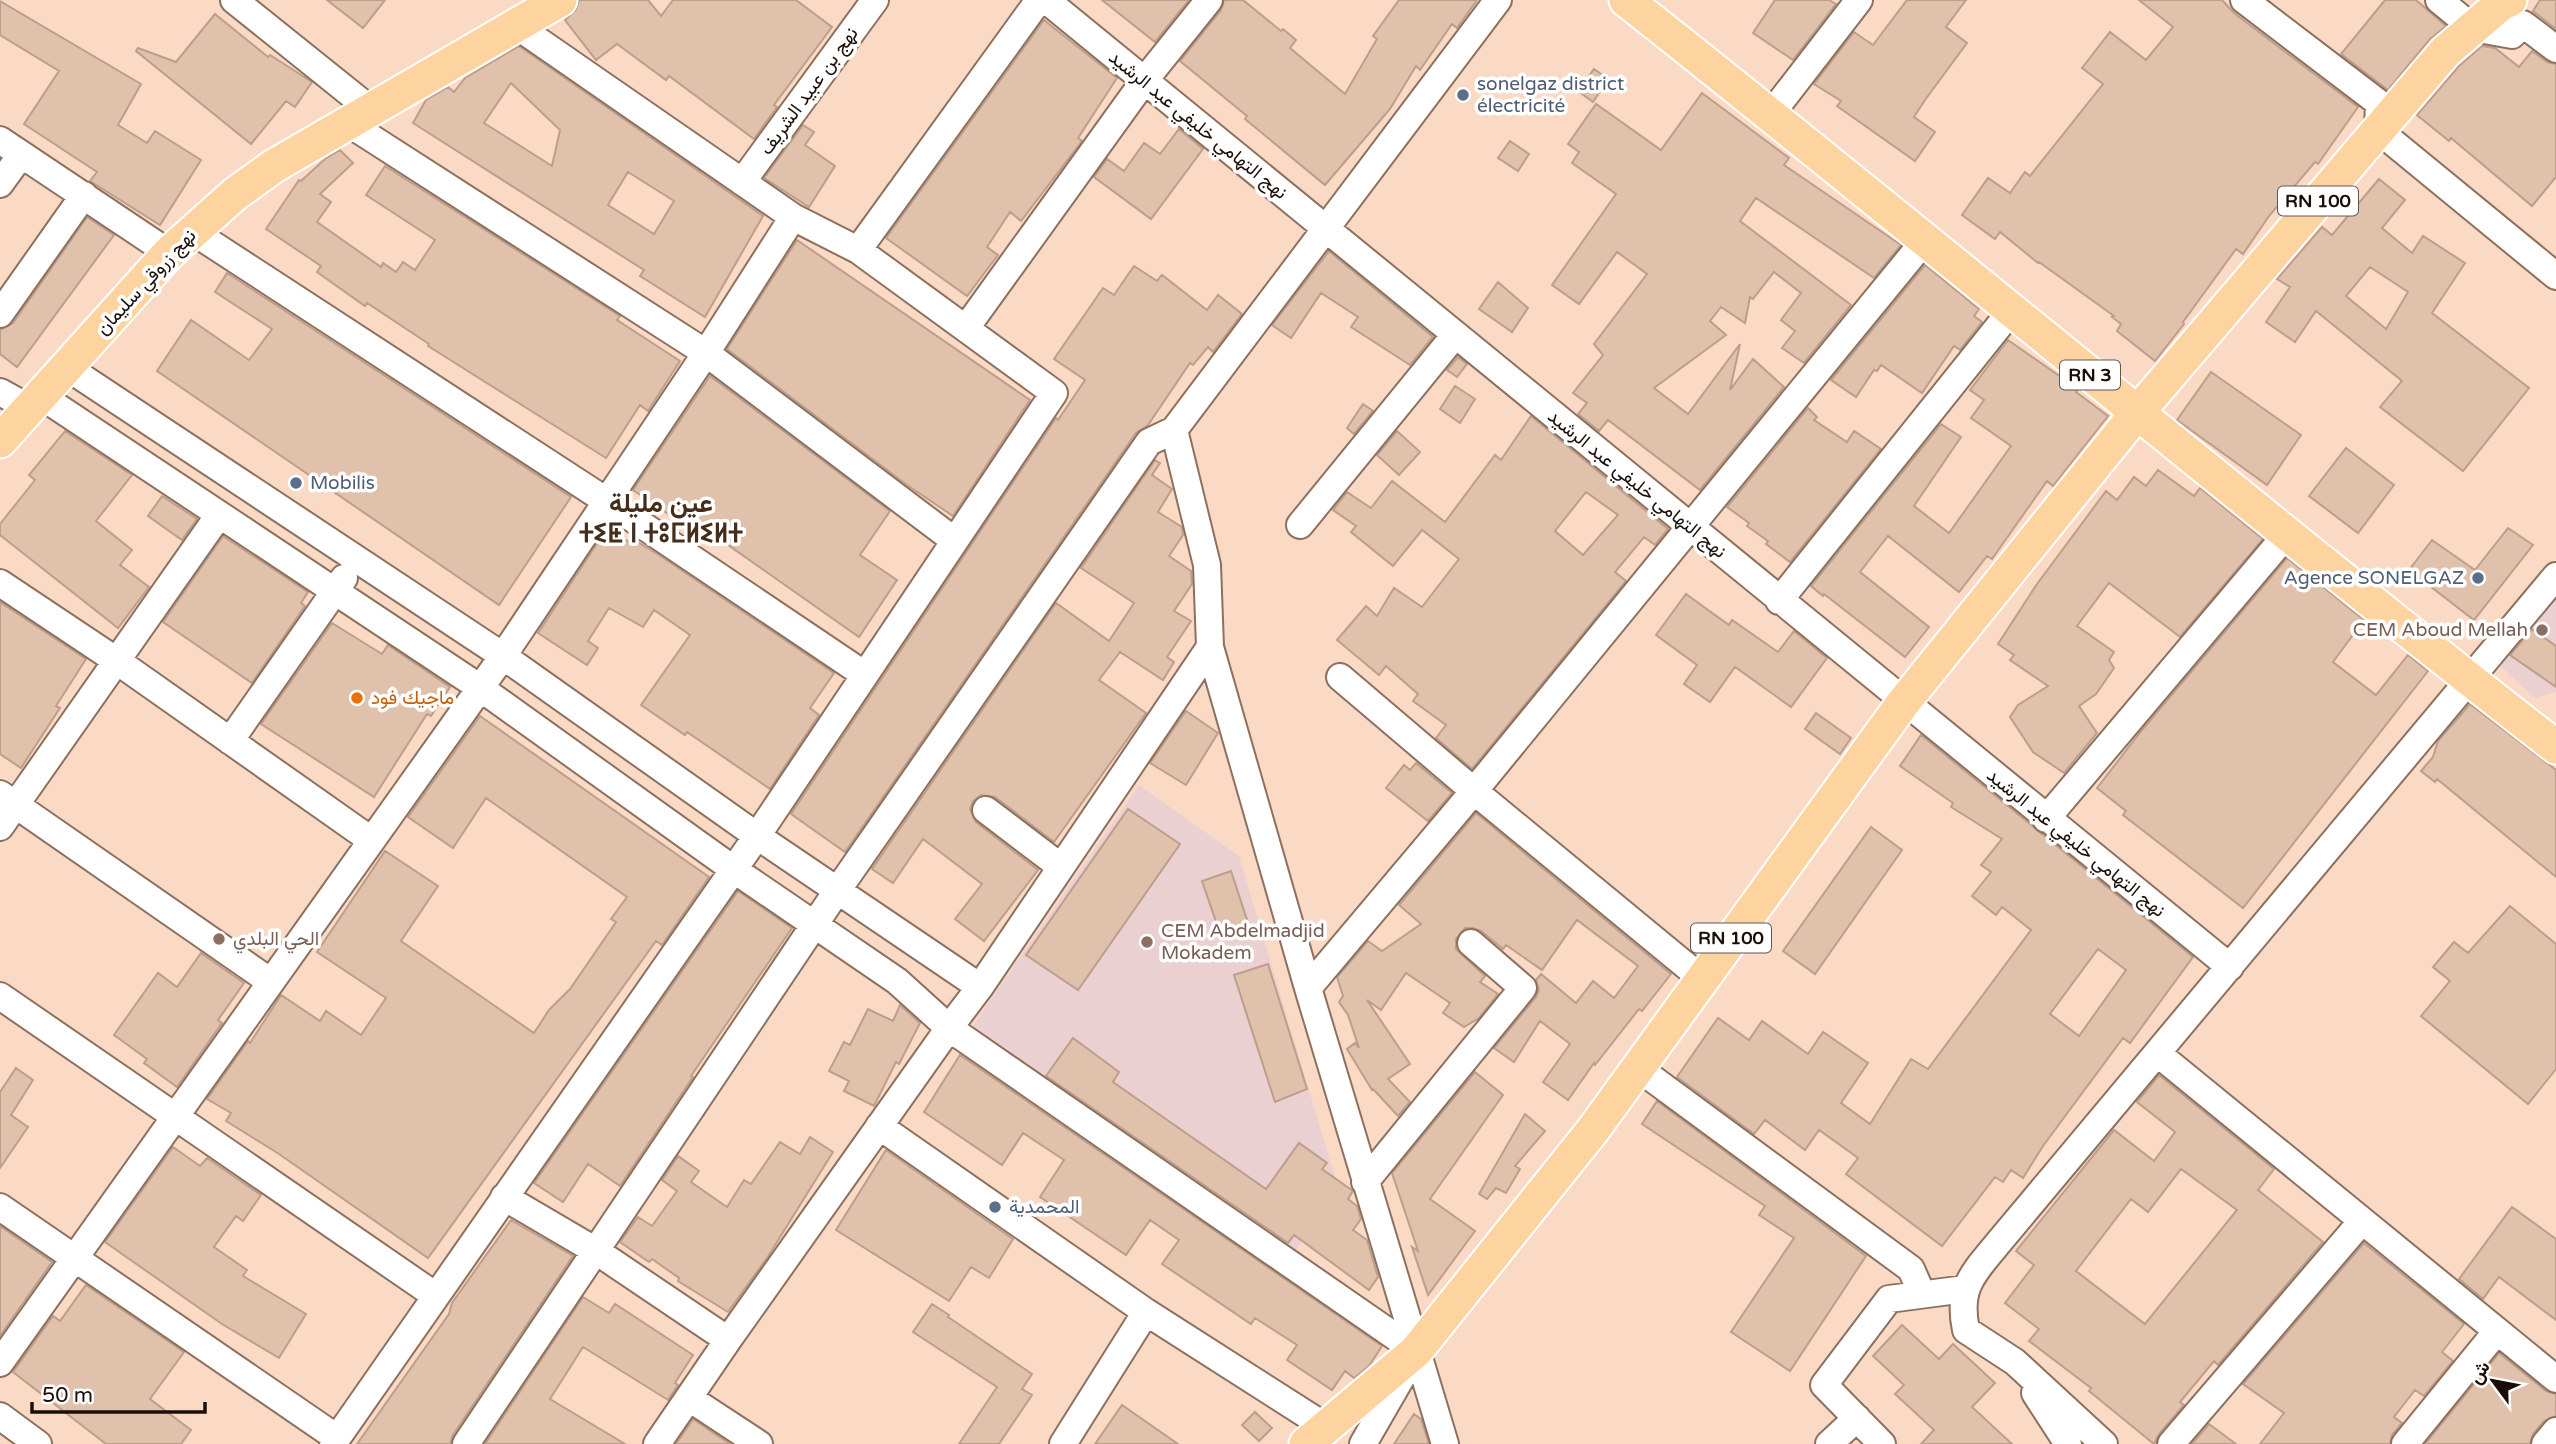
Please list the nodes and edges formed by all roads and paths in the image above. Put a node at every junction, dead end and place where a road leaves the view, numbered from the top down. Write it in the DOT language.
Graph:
graph roads {
  1 [pos="234,0"];
  2 [pos="560,0"];
  3 [pos="875,0"];
  4 [pos="1039,0"];
  5 [pos="1046,0"];
  6 [pos="1209,0"];
  7 [pos="1498,0"];
  8 [pos="1626,0"];
  9 [pos="1859,0"];
  10 [pos="2244,0"];
  11 [pos="2439,0"];
  12 [pos="2510,0"];
  13 [pos="517,26"];
  14 [pos="2473,28"];
  15 [pos="2556,49"];
  16 [pos="1144,81"];
  17 [pos="1771,114"];
  18 [pos="359,117"];
  19 [pos="2378,131"];
  20 [pos="11,147"];
  21 [pos="742,182"];
  22 [pos="0,184"];
  23 [pos="84,195"];
  24 [pos="793,217"];
  25 [pos="1326,230"];
  26 [pos="1926,240"];
  27 [pos="180,242"];
  28 [pos="858,250"];
  29 [pos="2556,276"];
  30 [pos="2011,311"];
  31 [pos="0,314"];
  32 [pos="966,328"];
  33 [pos="1455,335"];
  34 [pos="706,353"];
  35 [pos="68,368"];
  36 [pos="0,392"];
  37 [pos="35,402"];
  38 [pos="2137,413"];
  39 [pos="1174,430"];
  40 [pos="0,441"];
  41 [pos="608,502"];
  42 [pos="219,514"];
  43 [pos="1300,525"];
  44 [pos="1689,527"];
  45 [pos="2287,534"];
  46 [pos="955,541"];
  47 [pos="356,559"];
  48 [pos="2556,576"];
  49 [pos="0,583"];
  50 [pos="335,592"];
  51 [pos="1779,601"];
  52 [pos="1210,647"];
  53 [pos="503,656"];
  54 [pos="117,661"];
  55 [pos="865,675"];
  56 [pos="1340,677"];
  57 [pos="2470,681"];
  58 [pos="479,687"];
  59 [pos="1903,703"];
  60 [pos="230,741"];
  61 [pos="2556,747"];
  62 [pos="1474,791"];
  63 [pos="8,799"];
  64 [pos="986,810"];
  65 [pos="2046,818"];
  66 [pos="0,827"];
  67 [pos="757,836"];
  68 [pos="371,840"];
  69 [pos="1061,867"];
  70 [pos="733,869"];
  71 [pos="837,891"];
  72 [pos="816,926"];
  73 [pos="1471,943"];
  74 [pos="2230,967"];
  75 [pos="1701,978"];
  76 [pos="271,982"];
  77 [pos="980,987"];
  78 [pos="1308,988"];
  79 [pos="0,996"];
  80 [pos="949,1028"];
  81 [pos="2157,1054"];
  82 [pos="1638,1068"];
  83 [pos="176,1116"];
  84 [pos="879,1126"];
  85 [pos="1366,1182"];
  86 [pos="504,1197"];
  87 [pos="0,1207"];
  88 [pos="2362,1221"];
  89 [pos="596,1251"];
  90 [pos="74,1256"];
  91 [pos="1965,1289"];
  92 [pos="1922,1294"];
  93 [pos="436,1296"];
  94 [pos="1146,1312"];
  95 [pos="2497,1331"];
  96 [pos="728,1340"];
  97 [pos="1416,1351"];
  98 [pos="2015,1362"];
  99 [pos="0,1363"];
  100 [pos="2556,1379"];
  101 [pos="688,1398"];
  102 [pos="0,1416"];
  103 [pos="1857,1418"];
  104 [pos="2556,1431"];
  105 [pos="1316,1436"];
  106 [pos="335,1441"];
  107 [pos="38,1444"];
  108 [pos="466,1444"];
  109 [pos="657,1444"];
  110 [pos="759,1444"];
  111 [pos="1063,1444"];
  112 [pos="1363,1444"];
  113 [pos="1445,1444"];
  114 [pos="1829,1444"];
  115 [pos="1882,1444"];
  116 [pos="2068,1444"];
  117 [pos="2104,1444"];
  118 [pos="2171,1444"];
  119 [pos="2405,1444"];
  120 [pos="2545,1444"];
  1 -- 18 [label="street"];
  2 -- 13 [label="main road, نهج زروقي سليمان"];
  3 -- 21 [label="street, نهج بن عبيد الشريف"];
  4 -- 28 [label="street"];
  5 -- 16 [label="street, نهج التهامي خليفي عبد الرشيد"];
  6 -- 16 [label="street"];
  7 -- 25 [label="street"];
  8 -- 17 [label="main road, RN 3"];
  9 -- 17 [label="street"];
  10 -- 19 [label="street"];
  11 -- 14 [label="street"];
  12 -- 14 [label="main road, RN 100"];
  13 -- 18 [label="main road, نهج زروقي سليمان"];
  13 -- 21 [label="street"];
  14 -- 15 [label="street"];
  14 -- 19 [label="main road, RN 100"];
  16 -- 25 [label="street, نهج التهامي خليفي عبد الرشيد"];
  16 -- 32 [label="street"];
  17 -- 26 [label="main road, RN 3"];
  18 -- 27 [label="main road, نهج زروقي سليمان"];
  18 -- 34 [label="street"];
  19 -- 29 [label="street"];
  19 -- 38 [label="main road, RN 100"];
  20 -- 22 [label="street"];
  20 -- 23 [label="street"];
  21 -- 24 [label="street"];
  23 -- 27 [label="street"];
  23 -- 31 [label="street"];
  24 -- 28 [label="street"];
  24 -- 34 [label="street"];
  25 -- 33 [label="street, نهج التهامي خليفي عبد الرشيد"];
  25 -- 39 [label="street"];
  26 -- 30 [label="main road, RN 3"];
  26 -- 44 [label="street"];
  27 -- 35 [label="main road, نهج زروقي سليمان"];
  27 -- 41 [label="street"];
  28 -- 32 [label="street"];
  30 -- 38 [label="main road, RN 3"];
  30 -- 51 [label="street"];
  32 -- 46 [label="street"];
  33 -- 43 [label="street"];
  33 -- 44 [label="street, نهج التهامي خليفي عبد الرشيد"];
  34 -- 41 [label="street"];
  34 -- 46 [label="street"];
  35 -- 37 [label="main road, نهج زروقي سليمان"];
  35 -- 47 [label="street"];
  36 -- 37 [label="street"];
  37 -- 40 [label="main road, نهج زروقي سليمان"];
  37 -- 42 [label="street"];
  38 -- 45 [label="main road, RN 3"];
  38 -- 59 [label="main road, RN 100"];
  39 -- 52 [label="street"];
  39 -- 71 [label="street"];
  41 -- 53 [label="street"];
  41 -- 55 [label="street"];
  42 -- 50 [label="street"];
  42 -- 54 [label="street"];
  44 -- 51 [label="street, نهج التهامي خليفي عبد الرشيد"];
  44 -- 62 [label="street"];
  45 -- 57 [label="main road, RN 3"];
  45 -- 65 [label="street"];
  46 -- 55 [label="street"];
  47 -- 50 [label="street"];
  47 -- 53 [label="street"];
  48 -- 57 [label="street"];
  49 -- 54 [label="street"];
  50 -- 58 [label="street"];
  50 -- 60 [label="street"];
  51 -- 59 [label="street, نهج التهامي خليفي عبد الرشيد"];
  52 -- 69 [label="street"];
  52 -- 78 [label="street"];
  53 -- 58 [label="street"];
  53 -- 67 [label="street"];
  54 -- 60 [label="street"];
  54 -- 63 [label="street"];
  55 -- 67 [label="street"];
  56 -- 62 [label="street"];
  57 -- 61 [label="main road, RN 3"];
  57 -- 74 [label="street"];
  58 -- 68 [label="street"];
  58 -- 70 [label="street"];
  59 -- 65 [label="street, نهج التهامي خليفي عبد الرشيد"];
  59 -- 75 [label="main road, RN 100"];
  60 -- 68 [label="street"];
  62 -- 75 [label="street"];
  62 -- 78 [label="street"];
  63 -- 66 [label="street"];
  63 -- 76 [label="street"];
  64 -- 69 [label="street"];
  65 -- 74 [label="street, نهج التهامي خليفي عبد الرشيد"];
  67 -- 70 [label="street"];
  67 -- 71 [label="street"];
  68 -- 76 [label="street"];
  69 -- 77 [label="street"];
  70 -- 72 [label="street"];
  70 -- 86 [label="street"];
  71 -- 72 [label="street"];
  71 -- 77 [label="street"];
  72 -- 80 [label="street"];
  72 -- 89 [label="street"];
  73 -- 85 [label="street"];
  74 -- 81 [label="street"];
  75 -- 82 [label="main road, RN 100"];
  76 -- 83 [label="street"];
  77 -- 80 [label="street"];
  78 -- 85 [label="street"];
  79 -- 83 [label="street"];
  80 -- 84 [label="street"];
  80 -- 97 [label="street"];
  81 -- 88 [label="street"];
  81 -- 91 [label="street"];
  82 -- 92 [label="street"];
  82 -- 97 [label="main road, RN 100"];
  83 -- 90 [label="street"];
  83 -- 93 [label="street"];
  84 -- 94 [label="street"];
  84 -- 96 [label="street"];
  85 -- 97 [label="street"];
  86 -- 89 [label="street"];
  86 -- 93 [label="street"];
  87 -- 90 [label="street"];
  88 -- 95 [label="street"];
  88 -- 118 [label="street"];
  89 -- 96 [label="street"];
  89 -- 108 [label="street"];
  90 -- 99 [label="street"];
  90 -- 106 [label="street"];
  91 -- 92 [label="street"];
  91 -- 98 [label="street"];
  92 -- 103 [label="street"];
  93 -- 106 [label="street"];
  94 -- 105 [label="street"];
  94 -- 111 [label="street"];
  95 -- 100 [label="street"];
  95 -- 119 [label="street"];
  96 -- 101 [label="street"];
  97 -- 105 [label="main road, RN 100"];
  97 -- 112 [label="street"];
  97 -- 113 [label="street"];
  98 -- 116 [label="street"];
  98 -- 117 [label="street"];
  101 -- 109 [label="street"];
  101 -- 110 [label="street"];
  102 -- 107 [label="street"];
  103 -- 114 [label="street"];
  103 -- 115 [label="street"];
  104 -- 120 [label="street"];
}
